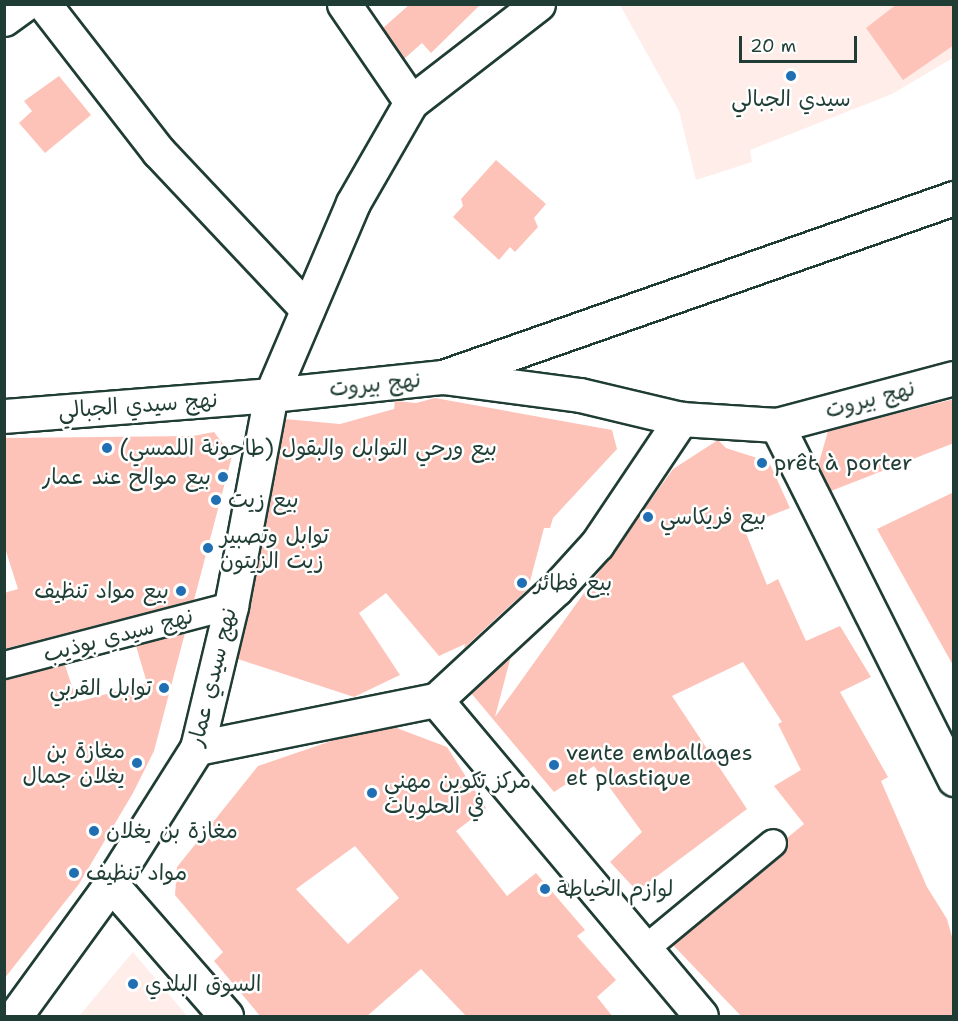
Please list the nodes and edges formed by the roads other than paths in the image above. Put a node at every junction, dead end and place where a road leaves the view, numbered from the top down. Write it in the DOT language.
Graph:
graph roads {
  1 [pos="25,4"];
  2 [pos="44,4"];
  3 [pos="344,4"];
  4 [pos="538,4"];
  5 [pos="4,19"];
  6 [pos="411,102"];
  7 [pos="954,198"];
  8 [pos="307,309"];
  9 [pos="443,377"];
  10 [pos="954,378"];
  11 [pos="271,395"];
  12 [pos="8,409"];
  13 [pos="681,419"];
  14 [pos="777,425"];
  15 [pos="231,606"];
  16 [pos="4,664"];
  17 [pos="436,699"];
  18 [pos="197,748"];
  19 [pos="954,779"];
  20 [pos="773,843"];
  21 [pos="111,884"];
  22 [pos="645,949"];
  23 [pos="15,1017"];
  24 [pos="226,1017"];
  25 [pos="701,1017"];
  1 -- 5 [label="street"];
  2 -- 8 [label="street"];
  3 -- 6 [label="street"];
  4 -- 6 [label="street"];
  6 -- 8 [label="street"];
  7 -- 9 [label="street"];
  8 -- 11 [label="street"];
  9 -- 11 [label="street, نهج بيروت"];
  9 -- 13 [label="street, نهج بيروت"];
  10 -- 14 [label="street, نهج بيروت"];
  11 -- 12 [label="street, نهج سيدي الجبالي"];
  11 -- 15 [label="street, نهج سيدي عمار"];
  13 -- 14 [label="street, نهج بيروت"];
  13 -- 17 [label="street"];
  14 -- 19 [label="street"];
  15 -- 16 [label="street, نهج سيدي بوذيب"];
  15 -- 18 [label="street, نهج سيدي عمار"];
  17 -- 18 [label="street"];
  17 -- 22 [label="street"];
  18 -- 21 [label="street, نهج سيدي عمار"];
  20 -- 22 [label="street"];
  21 -- 23 [label="street, نهج سيدي عمار"];
  21 -- 24 [label="street"];
  22 -- 25 [label="street"];
}
